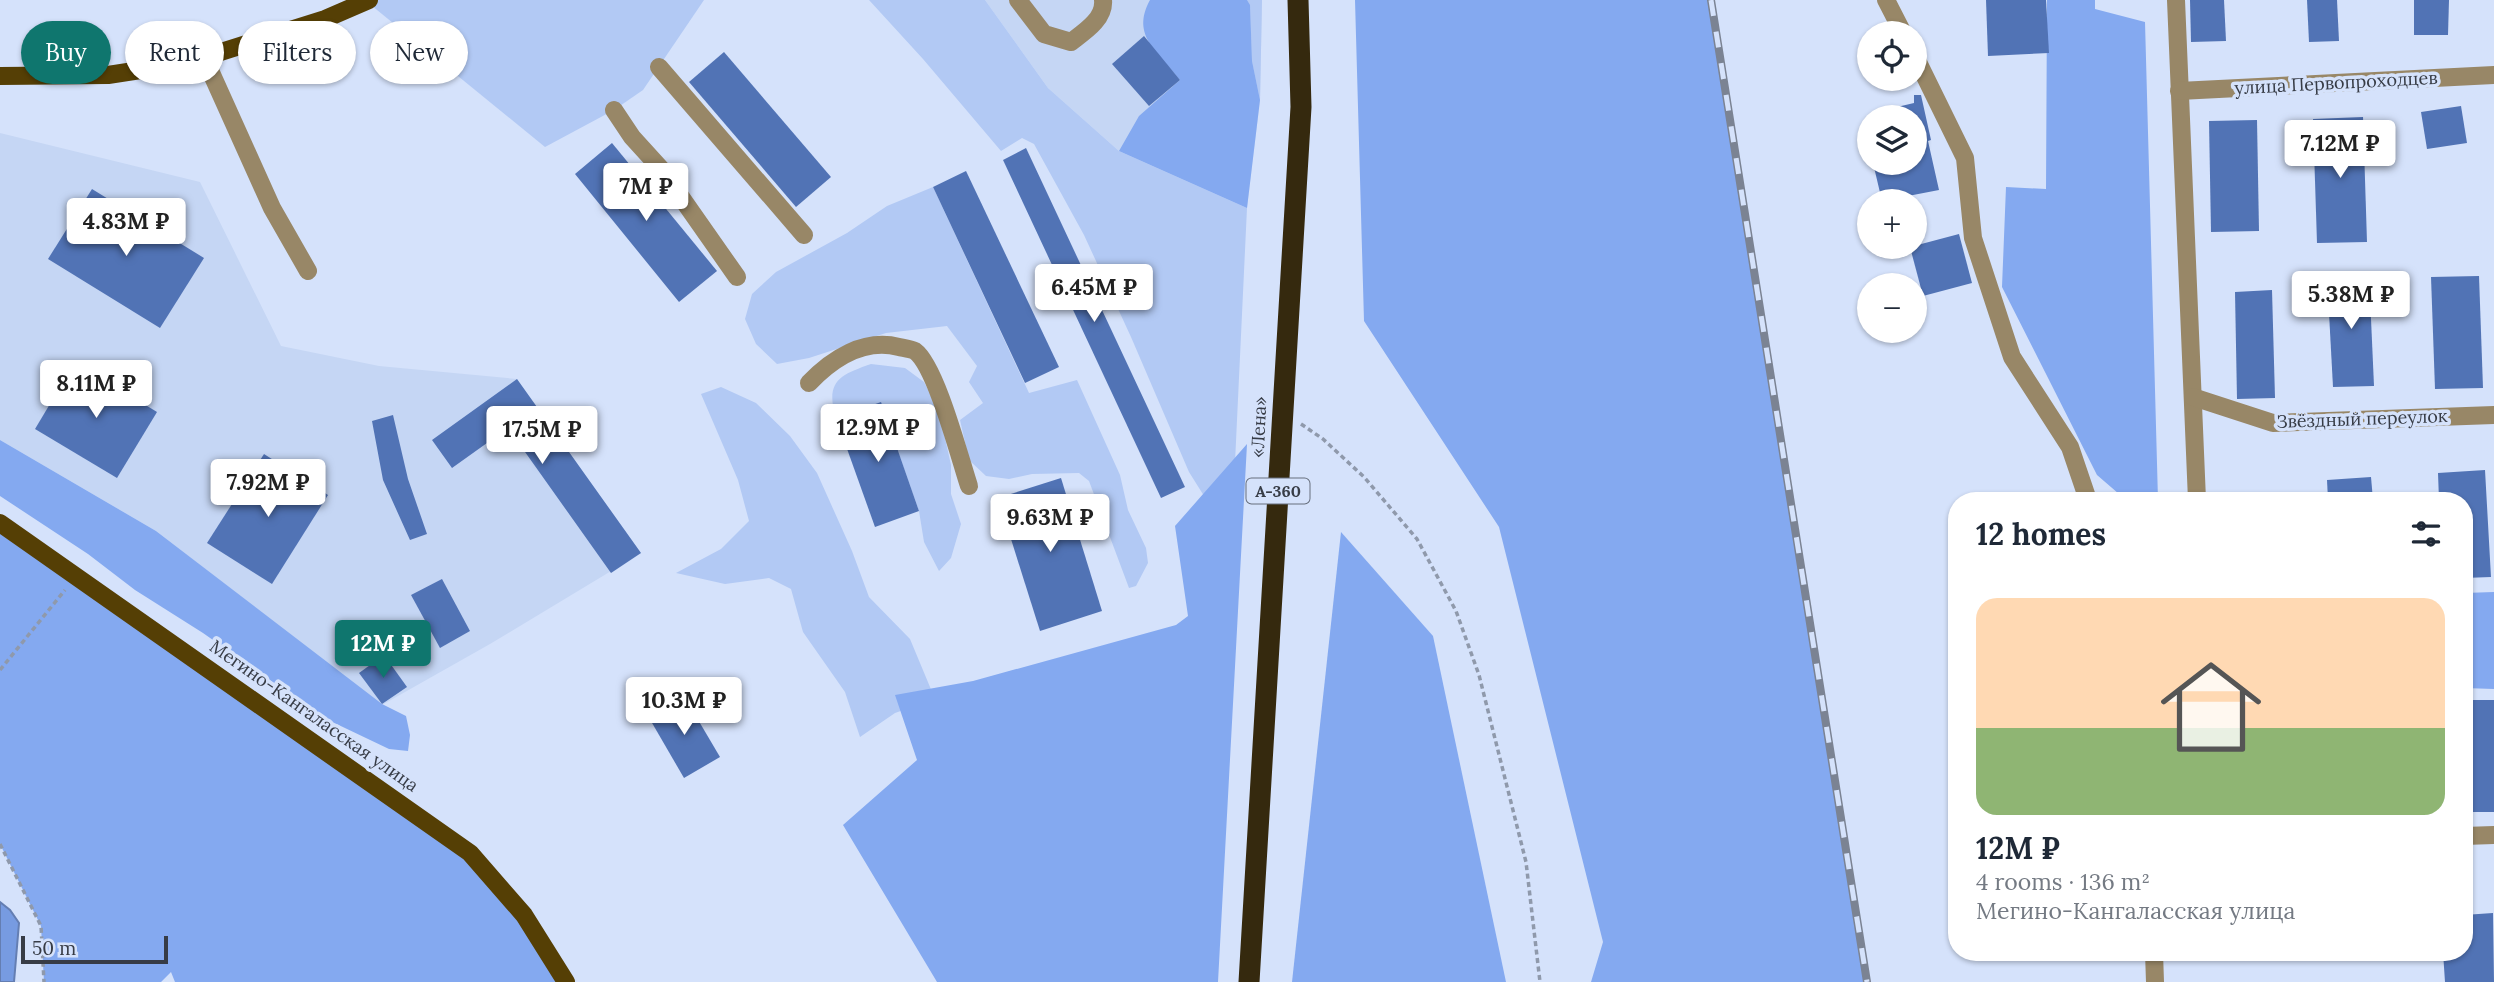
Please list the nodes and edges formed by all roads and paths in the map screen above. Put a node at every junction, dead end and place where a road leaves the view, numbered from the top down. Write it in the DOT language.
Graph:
graph roads {
  1 [pos="369,0"];
  2 [pos="1018,0"];
  3 [pos="1103,0"];
  4 [pos="1298,0"];
  5 [pos="1886,0"];
  6 [pos="2176,0"];
  7 [pos="1897,21"];
  8 [pos="224,51"];
  9 [pos="659,67"];
  10 [pos="125,72"];
  11 [pos="2494,75"];
  12 [pos="0,76"];
  13 [pos="1927,81"];
  14 [pos="216,84"];
  15 [pos="2179,91"];
  16 [pos="614,110"];
  17 [pos="804,235"];
  18 [pos="308,271"];
  19 [pos="737,277"];
  20 [pos="808,383"];
  21 [pos="2193,397"];
  22 [pos="1282,412"];
  23 [pos="2494,415"];
  24 [pos="969,486"];
  25 [pos="2085,492"];
  26 [pos="2197,492"];
  27 [pos="0,523"];
  28 [pos="77,576"];
  29 [pos="0,670"];
  30 [pos="2494,835"];
  31 [pos="2473,836"];
  32 [pos="0,844"];
  33 [pos="2154,961"];
  34 [pos="44,982"];
  35 [pos="566,982"];
  36 [pos="1249,982"];
  37 [pos="1539,982"];
  38 [pos="2155,982"];
  1 -- 8 [label="main road"];
  2 -- 3 [label="street"];
  4 -- 22 [label="highway, «Лена» / А-360"];
  5 -- 7 [label="street"];
  6 -- 15 [label="street"];
  9 -- 17 [label="street"];
  10 -- 12 [label="main road"];
  11 -- 15 [label="street, улица Первопроходцев"];
  13 -- 25 [label="street"];
  14 -- 18 [label="street"];
  15 -- 21 [label="street"];
  16 -- 19 [label="street"];
  20 -- 24 [label="street"];
  21 -- 23 [label="street, Звёздный переулок"];
  21 -- 26 [label="street"];
  22 -- 36 [label="highway, «Лена» / А-360"];
  22 -- 37 [label="path"];
  27 -- 28 [label="main road, Мегино-Кангаласская улица"];
  28 -- 29 [label="path"];
  28 -- 35 [label="main road, Мегино-Кангаласская улица"];
  30 -- 31 [label="street"];
  32 -- 34 [label="path"];
  33 -- 38 [label="street"];
}
